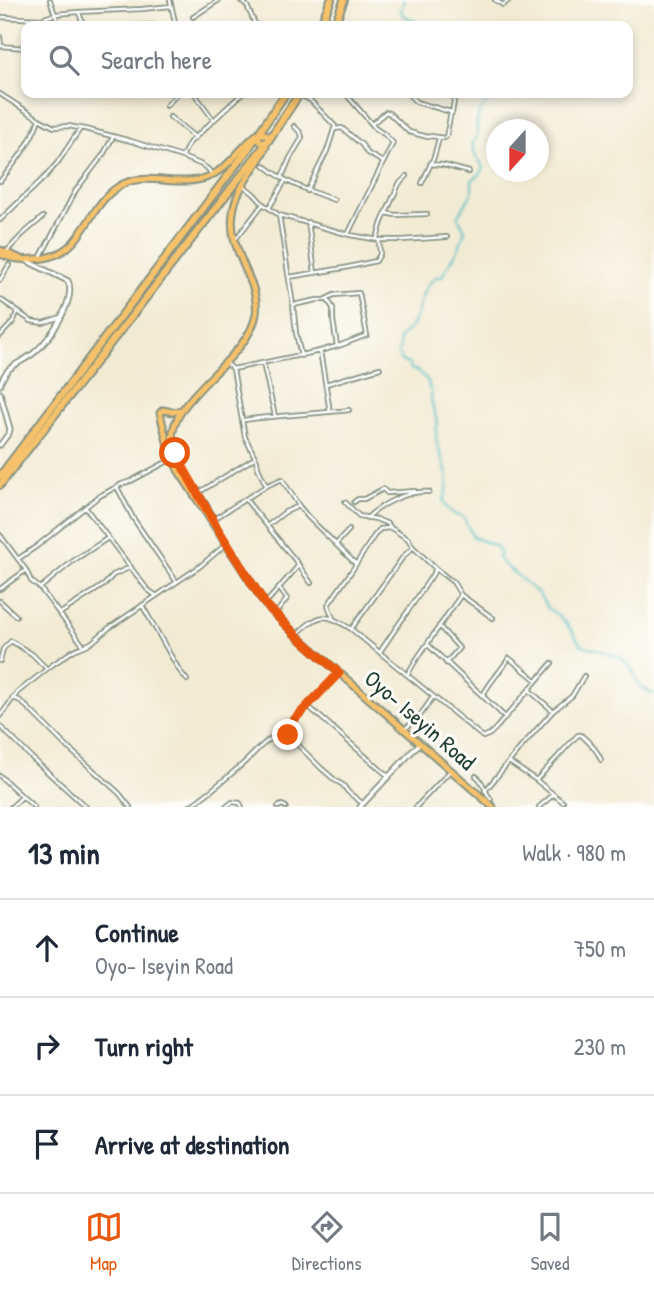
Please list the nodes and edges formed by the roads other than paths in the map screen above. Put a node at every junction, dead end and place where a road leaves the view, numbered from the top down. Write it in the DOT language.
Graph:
graph roads {
  1 [pos="50,0"];
  2 [pos="170,0"];
  3 [pos="219,0"];
  4 [pos="240,0"];
  5 [pos="331,0"];
  6 [pos="344,0"];
  7 [pos="495,0"];
  8 [pos="509,0"];
  9 [pos="171,6"];
  10 [pos="78,12"];
  11 [pos="56,14"];
  12 [pos="0,17"];
  13 [pos="193,18"];
  14 [pos="58,21"];
  15 [pos="82,21"];
  16 [pos="175,21"];
  17 [pos="254,21"];
  18 [pos="322,21"];
  19 [pos="336,21"];
  20 [pos="0,37"];
  21 [pos="0,46"];
  22 [pos="21,48"];
  23 [pos="0,94"];
  24 [pos="173,98"];
  25 [pos="198,98"];
  26 [pos="237,98"];
  27 [pos="283,98"];
  28 [pos="295,98"];
  29 [pos="307,98"];
  30 [pos="349,98"];
  31 [pos="412,98"];
  32 [pos="454,98"];
  33 [pos="166,106"];
  34 [pos="452,113"];
  35 [pos="170,117"];
  36 [pos="39,119"];
  37 [pos="213,119"];
  38 [pos="372,124"];
  39 [pos="294,126"];
  40 [pos="80,129"];
  41 [pos="334,129"];
  42 [pos="195,136"];
  43 [pos="113,137"];
  44 [pos="439,138"];
  45 [pos="262,140"];
  46 [pos="182,157"];
  47 [pos="383,162"];
  48 [pos="264,164"];
  49 [pos="430,164"];
  50 [pos="469,172"];
  51 [pos="212,174"];
  52 [pos="407,176"];
  53 [pos="283,180"];
  54 [pos="0,181"];
  55 [pos="422,183"];
  56 [pos="242,185"];
  57 [pos="307,191"];
  58 [pos="334,200"];
  59 [pos="263,204"];
  60 [pos="269,208"];
  61 [pos="386,212"];
  62 [pos="427,214"];
  63 [pos="279,215"];
  64 [pos="43,217"];
  65 [pos="0,220"];
  66 [pos="308,222"];
  67 [pos="348,235"];
  68 [pos="447,237"];
  69 [pos="378,239"];
  70 [pos="235,240"];
  71 [pos="2,253"];
  72 [pos="40,259"];
  73 [pos="26,260"];
  74 [pos="9,265"];
  75 [pos="315,273"];
  76 [pos="289,277"];
  77 [pos="0,280"];
  78 [pos="0,299"];
  79 [pos="327,299"];
  80 [pos="293,305"];
  81 [pos="17,312"];
  82 [pos="61,317"];
  83 [pos="0,335"];
  84 [pos="337,346"];
  85 [pos="320,351"];
  86 [pos="301,356"];
  87 [pos="225,362"];
  88 [pos="263,363"];
  89 [pos="380,368"];
  90 [pos="233,369"];
  91 [pos="6,371"];
  92 [pos="0,372"];
  93 [pos="0,384"];
  94 [pos="326,384"];
  95 [pos="0,393"];
  96 [pos="182,410"];
  97 [pos="349,410"];
  98 [pos="330,412"];
  99 [pos="275,416"];
  100 [pos="243,421"];
  101 [pos="0,445"];
  102 [pos="172,458"];
  103 [pos="253,459"];
  104 [pos="0,477"];
  105 [pos="0,485"];
  106 [pos="267,486"];
  107 [pos="117,487"];
  108 [pos="418,491"];
  109 [pos="429,492"];
  110 [pos="198,493"];
  111 [pos="246,500"];
  112 [pos="345,502"];
  113 [pos="354,502"];
  114 [pos="299,506"];
  115 [pos="85,507"];
  116 [pos="367,518"];
  117 [pos="214,519"];
  118 [pos="267,526"];
  119 [pos="391,528"];
  120 [pos="349,530"];
  121 [pos="219,531"];
  122 [pos="0,535"];
  123 [pos="108,538"];
  124 [pos="227,543"];
  125 [pos="336,544"];
  126 [pos="413,547"];
  127 [pos="18,559"];
  128 [pos="356,564"];
  129 [pos="299,565"];
  130 [pos="131,567"];
  131 [pos="436,569"];
  132 [pos="26,570"];
  133 [pos="176,581"];
  134 [pos="311,583"];
  135 [pos="40,588"];
  136 [pos="279,588"];
  137 [pos="0,589"];
  138 [pos="155,595"];
  139 [pos="461,595"];
  140 [pos="0,601"];
  141 [pos="142,604"];
  142 [pos="265,604"];
  143 [pos="60,614"];
  144 [pos="275,615"];
  145 [pos="16,616"];
  146 [pos="333,618"];
  147 [pos="493,618"];
  148 [pos="439,626"];
  149 [pos="351,629"];
  150 [pos="296,635"];
  151 [pos="427,644"];
  152 [pos="83,645"];
  153 [pos="380,652"];
  154 [pos="0,661"];
  155 [pos="446,663"];
  156 [pos="552,663"];
  157 [pos="47,669"];
  158 [pos="339,673"];
  159 [pos="407,675"];
  160 [pos="584,676"];
  161 [pos="187,680"];
  162 [pos="536,680"];
  163 [pos="529,690"];
  164 [pos="18,692"];
  165 [pos="482,696"];
  166 [pos="433,697"];
  167 [pos="12,698"];
  168 [pos="19,700"];
  169 [pos="308,707"];
  170 [pos="553,711"];
  171 [pos="0,716"];
  172 [pos="505,717"];
  173 [pos="0,726"];
  174 [pos="404,729"];
  175 [pos="287,731"];
  176 [pos="420,743"];
  177 [pos="601,760"];
  178 [pos="509,762"];
  179 [pos="451,770"];
  180 [pos="0,776"];
  181 [pos="388,776"];
  182 [pos="476,776"];
  183 [pos="536,779"];
  184 [pos="485,791"];
  185 [pos="553,794"];
  186 [pos="22,797"];
  187 [pos="491,799"];
  188 [pos="563,802"];
  189 [pos="361,806"];
  190 [pos="11,807"];
  191 [pos="34,807"];
  192 [pos="86,807"];
  193 [pos="130,807"];
  194 [pos="189,807"];
  195 [pos="226,807"];
  196 [pos="242,807"];
  197 [pos="278,807"];
  198 [pos="286,807"];
  199 [pos="416,807"];
  200 [pos="493,807"];
  201 [pos="539,807"];
  1 -- 11 [label="street"];
  2 -- 9 [label="street"];
  3 -- 13 [label="street"];
  4 -- 17 [label="street"];
  5 -- 18 [label="highway"];
  6 -- 19 [label="highway"];
  7 -- 8 [label="street"];
  9 -- 10 [label="street"];
  9 -- 16 [label="street"];
  10 -- 11 [label="street"];
  10 -- 15 [label="street"];
  11 -- 12 [label="street"];
  11 -- 14 [label="street"];
  20 -- 21 [label="street"];
  21 -- 22 [label="street"];
  23 -- 36 [label="street"];
  24 -- 33 [label="street"];
  25 -- 37 [label="street"];
  26 -- 37 [label="street"];
  27 -- 45 [label="highway"];
  28 -- 45 [label="highway"];
  29 -- 41 [label="street"];
  30 -- 38 [label="street"];
  31 -- 34 [label="street"];
  32 -- 34 [label="street"];
  34 -- 44 [label="street"];
  35 -- 42 [label="street"];
  36 -- 40 [label="street"];
  36 -- 54 [label="street"];
  37 -- 42 [label="street"];
  38 -- 44 [label="street"];
  38 -- 47 [label="street"];
  39 -- 53 [label="street"];
  40 -- 43 [label="street"];
  40 -- 65 [label="street"];
  41 -- 47 [label="street"];
  41 -- 57 [label="street"];
  42 -- 46 [label="street"];
  43 -- 46 [label="street"];
  43 -- 72 [label="street"];
  44 -- 49 [label="street"];
  45 -- 51 [label="main road"];
  45 -- 56 [label="main road, Oyo- Iseyin Road"];
  45 -- 104 [label="highway"];
  45 -- 105 [label="highway"];
  46 -- 51 [label="street"];
  47 -- 67 [label="street"];
  48 -- 53 [label="street"];
  49 -- 50 [label="street"];
  49 -- 55 [label="street"];
  51 -- 72 [label="main road"];
  52 -- 61 [label="street"];
  53 -- 57 [label="street"];
  53 -- 60 [label="street"];
  56 -- 59 [label="street"];
  56 -- 87 [label="main road, Oyo- Iseyin Road"];
  57 -- 58 [label="street"];
  59 -- 60 [label="street"];
  59 -- 70 [label="street"];
  60 -- 63 [label="street"];
  61 -- 62 [label="street"];
  61 -- 69 [label="street"];
  63 -- 66 [label="street"];
  63 -- 76 [label="street"];
  64 -- 71 [label="street"];
  66 -- 67 [label="street"];
  66 -- 75 [label="street"];
  67 -- 69 [label="street"];
  68 -- 69 [label="street"];
  69 -- 75 [label="street"];
  71 -- 73 [label="main road"];
  72 -- 73 [label="main road"];
  73 -- 82 [label="street"];
  74 -- 77 [label="street"];
  75 -- 76 [label="street"];
  76 -- 80 [label="street"];
  78 -- 81 [label="street"];
  79 -- 80 [label="street"];
  79 -- 84 [label="street"];
  79 -- 84 [label="street"];
  80 -- 86 [label="street"];
  81 -- 82 [label="street"];
  81 -- 83 [label="street"];
  82 -- 91 [label="street"];
  84 -- 85 [label="street"];
  85 -- 86 [label="street"];
  85 -- 94 [label="street"];
  86 -- 88 [label="street"];
  87 -- 90 [label="street"];
  87 -- 96 [label="main road, Oyo- Iseyin Road"];
  88 -- 90 [label="street"];
  88 -- 99 [label="street"];
  89 -- 94 [label="street"];
  90 -- 100 [label="street"];
  91 -- 92 [label="street"];
  91 -- 93 [label="street"];
  94 -- 98 [label="street"];
  95 -- 101 [label="street"];
  96 -- 102 [label="main road, Oyo- Iseyin Road"];
  96 -- 110 [label="main road, Oyo- Iseyin Road"];
  97 -- 98 [label="street"];
  98 -- 99 [label="street"];
  99 -- 100 [label="street"];
  100 -- 106 [label="street"];
  102 -- 107 [label="street"];
  102 -- 121 [label="main road, Oyo- Iseyin Road"];
  103 -- 110 [label="street"];
  106 -- 111 [label="street"];
  106 -- 114 [label="street"];
  107 -- 115 [label="street"];
  107 -- 133 [label="street"];
  108 -- 109 [label="street"];
  108 -- 113 [label="street"];
  108 -- 116 [label="street"];
  110 -- 117 [label="main road, Oyo- Iseyin Road"];
  111 -- 117 [label="street"];
  111 -- 118 [label="street"];
  112 -- 116 [label="street"];
  114 -- 118 [label="street"];
  114 -- 125 [label="street"];
  115 -- 123 [label="street"];
  115 -- 127 [label="street"];
  116 -- 119 [label="street"];
  117 -- 121 [label="main road, Oyo- Iseyin Road"];
  118 -- 129 [label="street"];
  119 -- 126 [label="street"];
  119 -- 128 [label="street"];
  120 -- 125 [label="street"];
  121 -- 124 [label="main road, Oyo- Iseyin Road"];
  122 -- 127 [label="street"];
  123 -- 130 [label="street"];
  123 -- 135 [label="street"];
  124 -- 133 [label="street"];
  124 -- 142 [label="main road, Oyo- Iseyin Road"];
  125 -- 128 [label="street"];
  126 -- 131 [label="street"];
  126 -- 149 [label="street"];
  127 -- 132 [label="street"];
  128 -- 146 [label="street"];
  129 -- 134 [label="street"];
  129 -- 136 [label="street"];
  130 -- 138 [label="street"];
  130 -- 143 [label="street"];
  131 -- 139 [label="street"];
  131 -- 153 [label="street"];
  132 -- 135 [label="street"];
  132 -- 137 [label="street"];
  133 -- 138 [label="street"];
  135 -- 143 [label="street"];
  136 -- 142 [label="street"];
  136 -- 144 [label="street"];
  138 -- 141 [label="street"];
  139 -- 147 [label="street"];
  139 -- 148 [label="street"];
  140 -- 145 [label="street"];
  141 -- 152 [label="street"];
  141 -- 161 [label="street"];
  142 -- 144 [label="main road, Oyo- Iseyin Road"];
  143 -- 152 [label="street"];
  144 -- 150 [label="main road, Oyo- Iseyin Road"];
  146 -- 149 [label="street"];
  146 -- 150 [label="street"];
  148 -- 151 [label="street"];
  148 -- 155 [label="street"];
  149 -- 153 [label="street"];
  150 -- 158 [label="main road, Oyo- Iseyin Road"];
  151 -- 155 [label="street"];
  151 -- 159 [label="street"];
  152 -- 157 [label="street"];
  153 -- 159 [label="street"];
  154 -- 157 [label="street"];
  155 -- 165 [label="street"];
  156 -- 162 [label="street"];
  157 -- 164 [label="street"];
  158 -- 169 [label="street"];
  158 -- 174 [label="main road, Oyo- Iseyin Road"];
  159 -- 166 [label="street"];
  160 -- 170 [label="street"];
  162 -- 163 [label="street"];
  162 -- 165 [label="street"];
  163 -- 170 [label="street"];
  163 -- 172 [label="street"];
  164 -- 167 [label="street"];
  164 -- 168 [label="street"];
  165 -- 172 [label="street"];
  166 -- 172 [label="street"];
  166 -- 174 [label="street"];
  167 -- 168 [label="street"];
  167 -- 171 [label="street"];
  168 -- 193 [label="street"];
  169 -- 175 [label="street"];
  169 -- 181 [label="street"];
  170 -- 178 [label="street"];
  173 -- 192 [label="street"];
  174 -- 176 [label="main road, Oyo- Iseyin Road"];
  175 -- 189 [label="street"];
  175 -- 194 [label="street"];
  176 -- 179 [label="main road, Oyo- Iseyin Road"];
  176 -- 181 [label="street"];
  177 -- 183 [label="street"];
  178 -- 183 [label="street"];
  178 -- 184 [label="street"];
  179 -- 199 [label="street"];
  179 -- 200 [label="main road, Oyo- Iseyin Road"];
  180 -- 186 [label="street"];
  181 -- 189 [label="street"];
  182 -- 184 [label="street"];
  183 -- 185 [label="street"];
  184 -- 187 [label="street"];
  185 -- 188 [label="street"];
  185 -- 201 [label="street"];
  186 -- 190 [label="street"];
  186 -- 191 [label="street"];
  195 -- 196 [label="street"];
  197 -- 198 [label="street"];
}
